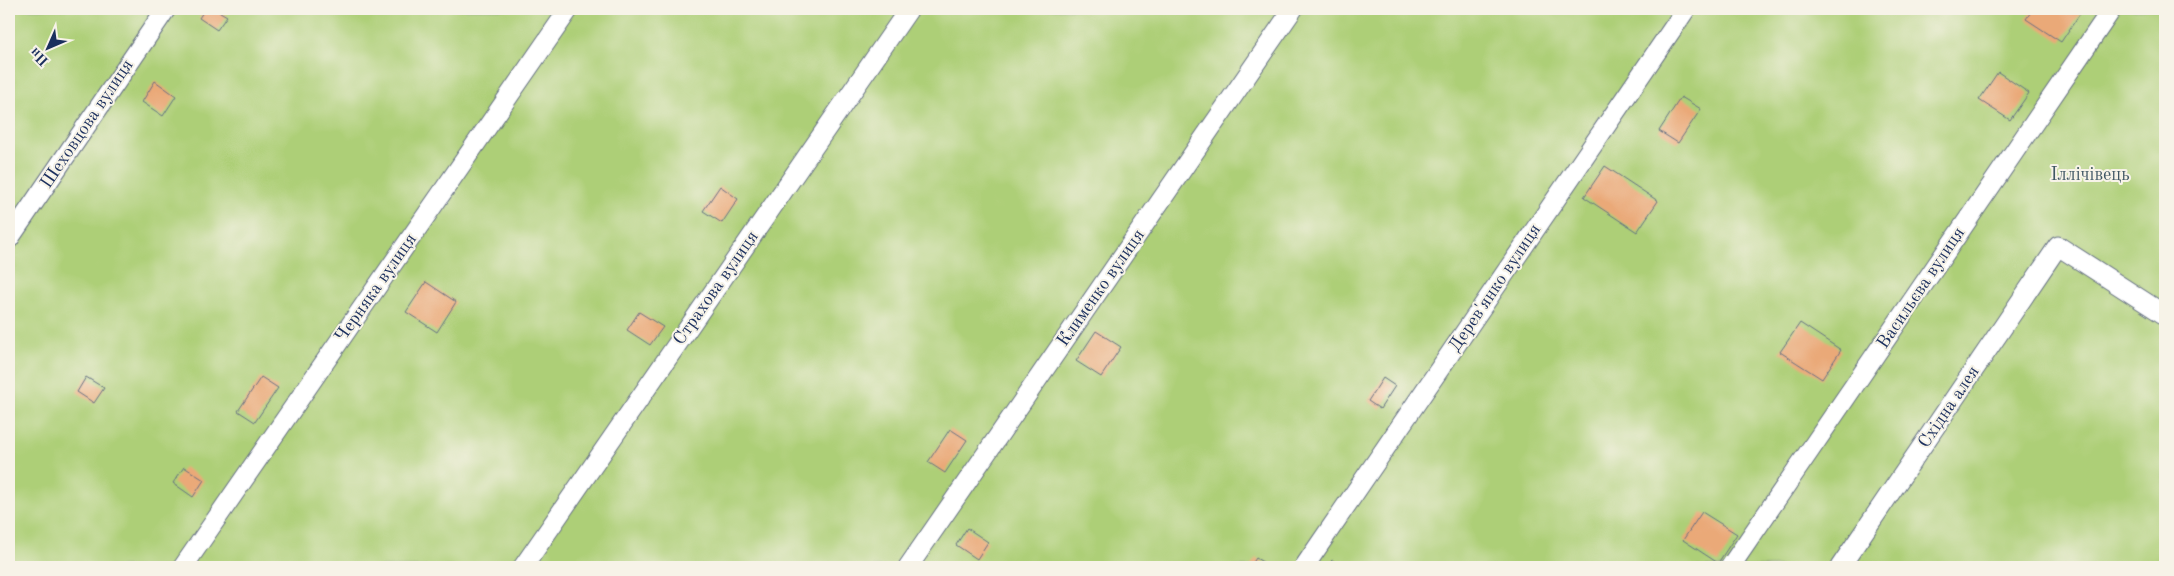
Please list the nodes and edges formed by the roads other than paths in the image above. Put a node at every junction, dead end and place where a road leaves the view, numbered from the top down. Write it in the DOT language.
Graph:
graph roads {
  1 [pos="166,9"];
  2 [pos="569,9"];
  3 [pos="909,9"];
  4 [pos="1294,9"];
  5 [pos="1686,9"];
  6 [pos="2112,9"];
  7 [pos="9,239"];
  8 [pos="2165,315"];
  9 [pos="183,567"];
  10 [pos="523,567"];
  11 [pos="908,567"];
  12 [pos="1304,567"];
  13 [pos="1730,567"];
  14 [pos="1840,567"];
  1 -- 7 [label="lane, Шеховцова вулиця"];
  2 -- 9 [label="lane, Черняка вулиця"];
  3 -- 10 [label="lane, Страхова вулиця"];
  4 -- 11 [label="lane, Клименко вулиця"];
  5 -- 12 [label="lane, Дерев'янко вулиця"];
  6 -- 13 [label="lane, Васильєва вулиця"];
  8 -- 14 [label="lane, Східна алея"];
}
